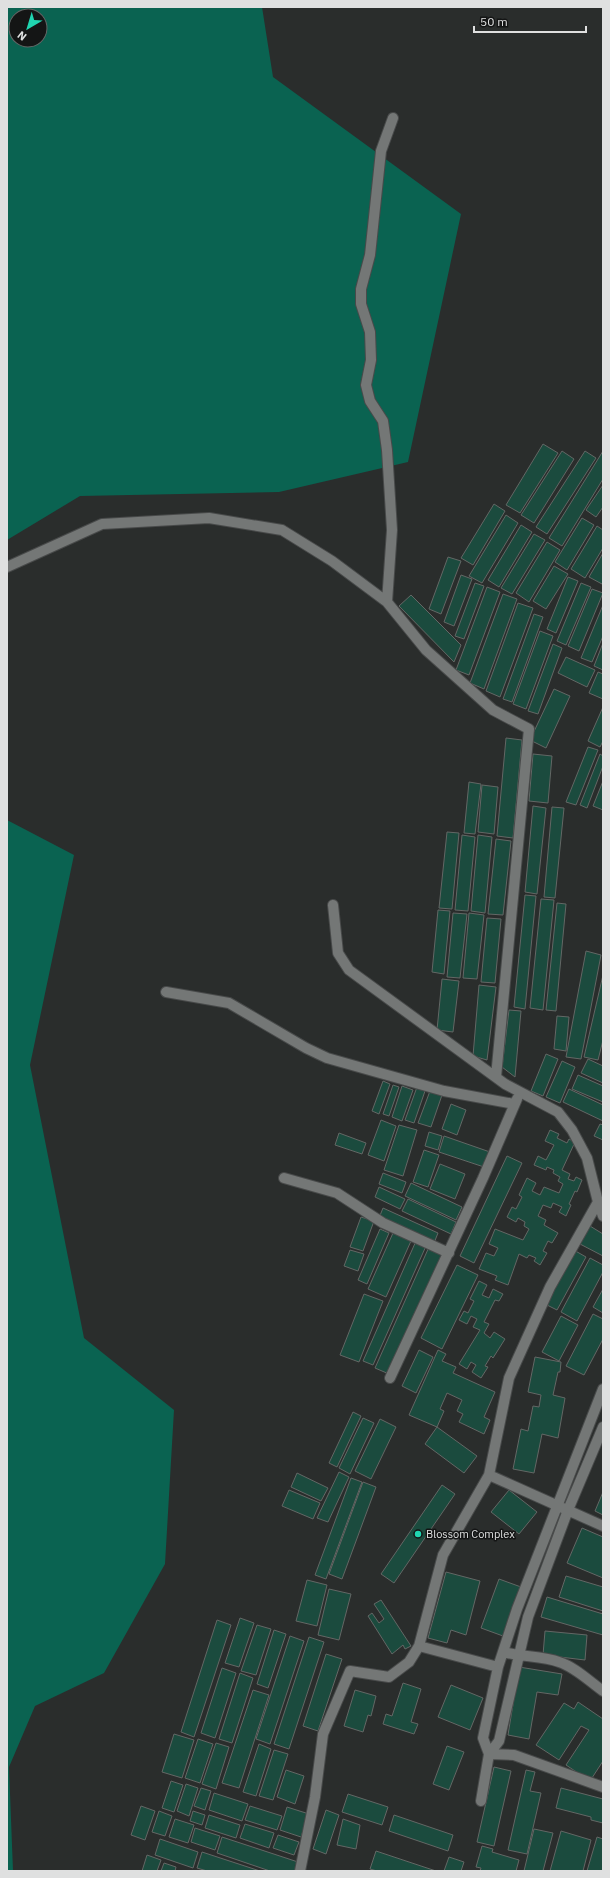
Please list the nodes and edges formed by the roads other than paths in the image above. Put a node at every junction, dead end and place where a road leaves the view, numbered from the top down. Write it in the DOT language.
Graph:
graph roads {
  1 [pos="393,118"];
  2 [pos="7,567"];
  3 [pos="387,602"];
  4 [pos="333,905"];
  5 [pos="166,992"];
  6 [pos="496,1077"];
  7 [pos="520,1092"];
  8 [pos="514,1104"];
  9 [pos="284,1178"];
  10 [pos="598,1202"];
  11 [pos="603,1216"];
  12 [pos="450,1253"];
  13 [pos="390,1378"];
  14 [pos="603,1389"];
  15 [pos="603,1427"];
  16 [pos="489,1475"];
  17 [pos="557,1506"];
  18 [pos="568,1510"];
  19 [pos="603,1526"];
  20 [pos="419,1646"];
  21 [pos="503,1652"];
  22 [pos="519,1657"];
  23 [pos="498,1667"];
  24 [pos="603,1691"];
  25 [pos="489,1754"];
  26 [pos="603,1787"];
  27 [pos="481,1801"];
  28 [pos="300,1871"];
  1 -- 3 [label="street"];
  2 -- 3 [label="street"];
  3 -- 6 [label="street"];
  4 -- 6 [label="street"];
  5 -- 8 [label="street"];
  6 -- 7 [label="street"];
  7 -- 8 [label="street"];
  7 -- 10 [label="street"];
  8 -- 12 [label="street"];
  9 -- 12 [label="street"];
  10 -- 11 [label="street"];
  10 -- 16 [label="street"];
  12 -- 13 [label="street"];
  14 -- 17 [label="street"];
  15 -- 18 [label="street"];
  16 -- 17 [label="street"];
  16 -- 20 [label="street"];
  17 -- 18 [label="street"];
  17 -- 21 [label="street"];
  18 -- 19 [label="street"];
  18 -- 22 [label="street"];
  20 -- 23 [label="street"];
  20 -- 28 [label="street"];
  21 -- 22 [label="street"];
  21 -- 23 [label="street"];
  22 -- 24 [label="street"];
  22 -- 25 [label="street"];
  23 -- 25 [label="street"];
  25 -- 26 [label="street"];
  25 -- 27 [label="street"];
}
